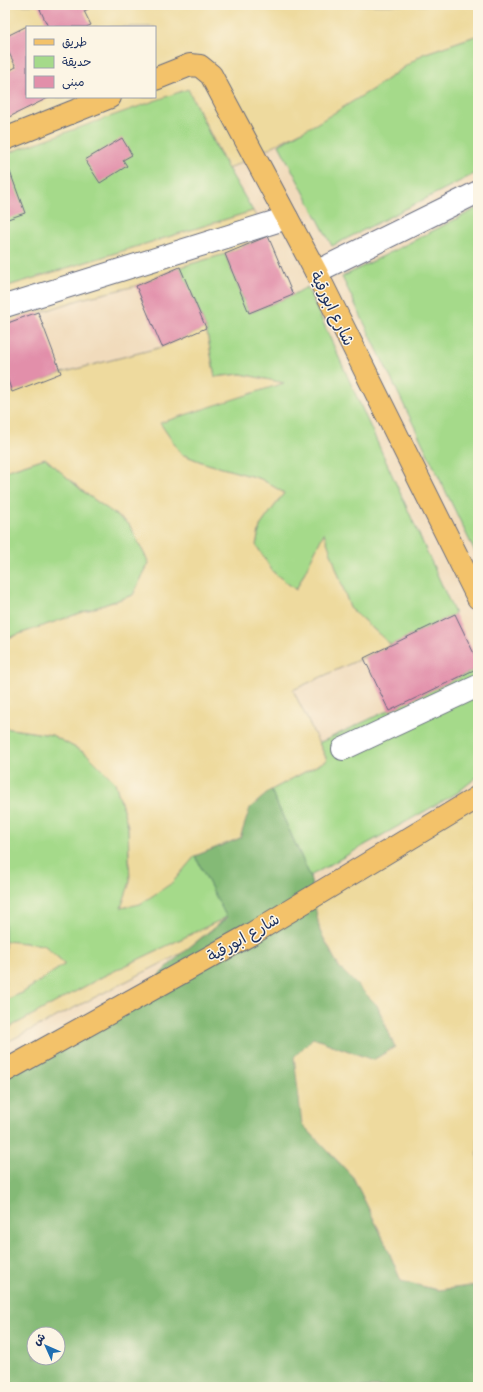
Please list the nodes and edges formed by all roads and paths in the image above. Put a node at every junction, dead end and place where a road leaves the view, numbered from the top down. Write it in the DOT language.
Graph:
graph roads {
  1 [pos="156,79"];
  2 [pos="108,98"];
  3 [pos="5,139"];
  4 [pos="478,193"];
  5 [pos="287,218"];
  6 [pos="316,272"];
  7 [pos="5,306"];
  8 [pos="478,598"];
  9 [pos="478,686"];
  10 [pos="343,749"];
  11 [pos="478,797"];
  12 [pos="5,1071"];
  1 -- 5 [label="main road, شارع ابورقية"];
  2 -- 3 [label="main road"];
  4 -- 6 [label="street"];
  5 -- 6 [label="main road, شارع ابورقية"];
  5 -- 7 [label="street"];
  6 -- 8 [label="main road, شارع ابورقية"];
  9 -- 10 [label="street"];
  11 -- 12 [label="main road, شارع ابورقية"];
}
